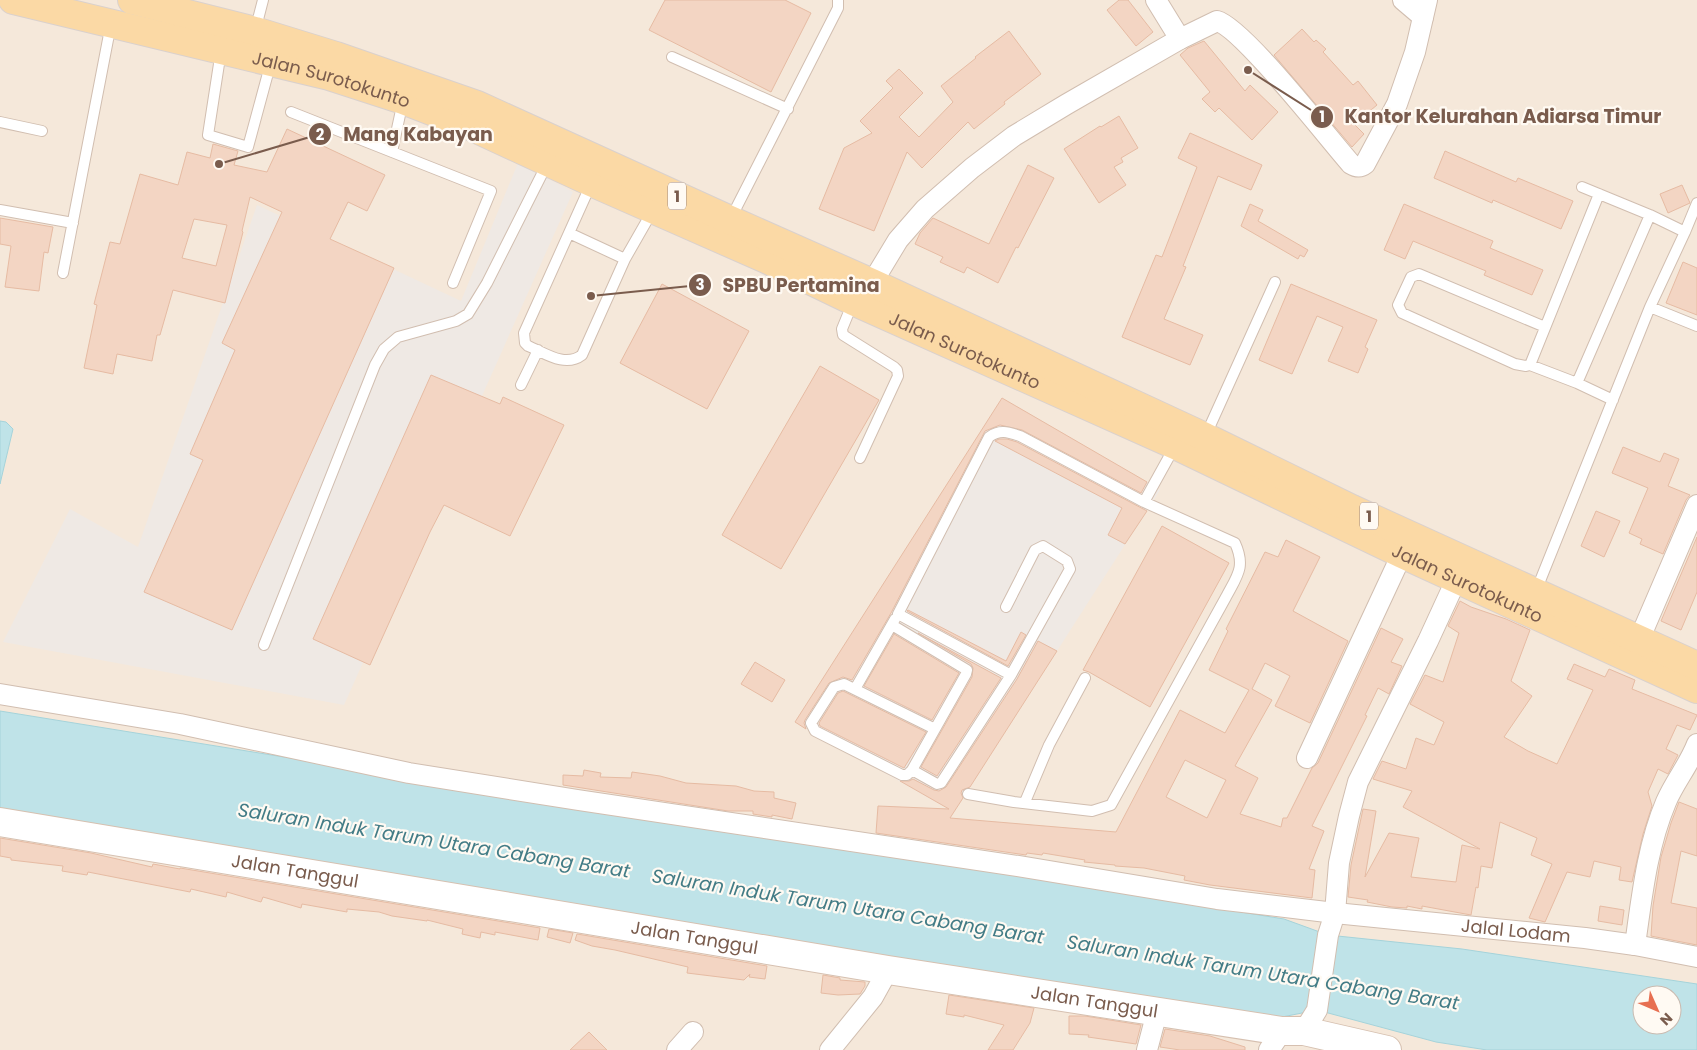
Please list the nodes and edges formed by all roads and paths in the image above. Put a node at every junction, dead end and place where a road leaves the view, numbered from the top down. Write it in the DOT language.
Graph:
graph roads {
  1 [pos="14,0"];
  2 [pos="132,0"];
  3 [pos="263,0"];
  4 [pos="838,0"];
  5 [pos="1156,0"];
  6 [pos="1403,0"];
  7 [pos="1425,8"];
  8 [pos="112,24"];
  9 [pos="255,31"];
  10 [pos="1180,40"];
  11 [pos="222,50"];
  12 [pos="672,57"];
  13 [pos="271,62"];
  14 [pos="403,100"];
  15 [pos="788,109"];
  16 [pos="291,112"];
  17 [pos="0,122"];
  18 [pos="42,131"];
  19 [pos="552,151"];
  20 [pos="392,152"];
  21 [pos="591,182"];
  22 [pos="1582,187"];
  23 [pos="1600,194"];
  24 [pos="658,200"];
  25 [pos="1697,203"];
  26 [pos="0,210"];
  27 [pos="1650,215"];
  28 [pos="730,220"];
  29 [pos="74,223"];
  30 [pos="1685,232"];
  31 [pos="569,233"];
  32 [pos="625,259"];
  33 [pos="63,273"];
  34 [pos="1275,282"];
  35 [pos="453,283"];
  36 [pos="862,292"];
  37 [pos="1650,307"];
  38 [pos="1697,326"];
  39 [pos="1545,327"];
  40 [pos="538,350"];
  41 [pos="1530,365"];
  42 [pos="1577,383"];
  43 [pos="521,385"];
  44 [pos="1613,400"];
  45 [pos="1205,438"];
  46 [pos="1175,445"];
  47 [pos="860,458"];
  48 [pos="1144,502"];
  49 [pos="1697,505"];
  50 [pos="1402,554"];
  51 [pos="1456,578"];
  52 [pos="1536,591"];
  53 [pos="1006,607"];
  54 [pos="898,614"];
  55 [pos="892,625"];
  56 [pos="1639,640"];
  57 [pos="264,645"];
  58 [pos="1691,674"];
  59 [pos="1011,675"];
  60 [pos="1085,678"];
  61 [pos="855,689"];
  62 [pos="0,694"];
  63 [pos="935,729"];
  64 [pos="1697,744"];
  65 [pos="1307,758"];
  66 [pos="912,770"];
  67 [pos="968,794"];
  68 [pos="1025,802"];
  69 [pos="0,822"];
  70 [pos="1335,913"];
  71 [pos="1635,945"];
  72 [pos="1697,957"];
  73 [pos="888,970"];
  74 [pos="1157,1012"];
  75 [pos="1293,1030"];
  76 [pos="693,1032"];
  77 [pos="678,1050"];
  78 [pos="830,1050"];
  79 [pos="1147,1050"];
  80 [pos="1387,1050"];
  1 -- 8 [label="main road, Jalan Surotokunto / 1"];
  2 -- 9 [label="main road, Jalan Surotokunto / 1"];
  3 -- 9 [label="lane"];
  4 -- 15 [label="lane"];
  5 -- 10 [label="street"];
  6 -- 7 [label="street"];
  7 -- 10 [label="street"];
  8 -- 11 [label="main road, Jalan Surotokunto / 1"];
  8 -- 29 [label="lane"];
  9 -- 19 [label="main road, Jalan Surotokunto / 1"];
  10 -- 36 [label="street"];
  11 -- 13 [label="main road, Jalan Surotokunto / 1"];
  11 -- 13 [label="lane"];
  12 -- 15 [label="lane"];
  13 -- 14 [label="main road, Jalan Surotokunto / 1"];
  14 -- 19 [label="main road, Jalan Surotokunto / 1"];
  14 -- 20 [label="lane"];
  15 -- 28 [label="lane"];
  16 -- 20 [label="lane"];
  17 -- 18 [label="lane"];
  19 -- 21 [label="main road, Jalan Surotokunto / 1"];
  19 -- 24 [label="main road, Jalan Surotokunto / 1"];
  19 -- 57 [label="lane"];
  20 -- 35 [label="lane"];
  21 -- 24 [label="main road, Jalan Surotokunto / 1"];
  21 -- 31 [label="lane"];
  22 -- 23 [label="lane"];
  23 -- 27 [label="lane"];
  23 -- 39 [label="lane"];
  24 -- 28 [label="main road, Jalan Surotokunto / 1"];
  24 -- 32 [label="lane"];
  24 -- 36 [label="main road, Jalan Surotokunto / 1"];
  25 -- 30 [label="lane"];
  26 -- 29 [label="lane"];
  27 -- 30 [label="lane"];
  27 -- 42 [label="lane"];
  28 -- 36 [label="main road, Jalan Surotokunto / 1"];
  29 -- 33 [label="lane"];
  30 -- 37 [label="lane"];
  31 -- 32 [label="lane"];
  31 -- 40 [label="lane"];
  32 -- 40 [label="lane"];
  34 -- 45 [label="lane"];
  36 -- 45 [label="main road, Jalan Surotokunto / 1"];
  36 -- 46 [label="main road, Jalan Surotokunto / 1"];
  36 -- 47 [label="lane"];
  37 -- 38 [label="lane"];
  37 -- 44 [label="lane"];
  39 -- 41 [label="lane"];
  39 -- 41 [label="lane"];
  40 -- 43 [label="lane"];
  41 -- 42 [label="lane"];
  42 -- 44 [label="lane"];
  44 -- 52 [label="lane"];
  45 -- 52 [label="main road, Jalan Surotokunto / 1"];
  46 -- 48 [label="lane"];
  46 -- 50 [label="main road, Jalan Surotokunto / 1"];
  48 -- 54 [label="lane"];
  48 -- 68 [label="lane"];
  49 -- 56 [label="street"];
  50 -- 51 [label="main road, Jalan Surotokunto / 1"];
  50 -- 65 [label="street"];
  51 -- 58 [label="main road, Jalan Surotokunto / 1"];
  51 -- 70 [label="street"];
  52 -- 56 [label="main road, Jalan Surotokunto / 1"];
  53 -- 59 [label="lane"];
  54 -- 55 [label="lane"];
  54 -- 59 [label="lane"];
  55 -- 61 [label="lane"];
  55 -- 63 [label="lane"];
  56 -- 58 [label="main road, Jalan Surotokunto / 1"];
  59 -- 66 [label="lane"];
  60 -- 68 [label="lane"];
  61 -- 63 [label="lane"];
  61 -- 66 [label="lane"];
  62 -- 70 [label="street, Jalal Lodam"];
  63 -- 66 [label="lane"];
  64 -- 71 [label="street"];
  67 -- 68 [label="lane"];
  69 -- 73 [label="street, Jalan Tanggul"];
  70 -- 71 [label="street, Jalal Lodam"];
  70 -- 75 [label="street"];
  71 -- 72 [label="street, Jalal Lodam"];
  73 -- 74 [label="street, Jalan Tanggul"];
  73 -- 78 [label="street"];
  74 -- 75 [label="street, Jalan Tanggul"];
  74 -- 79 [label="street"];
  75 -- 80 [label="street, Jalan Tanggul"];
  76 -- 77 [label="street"];
}
